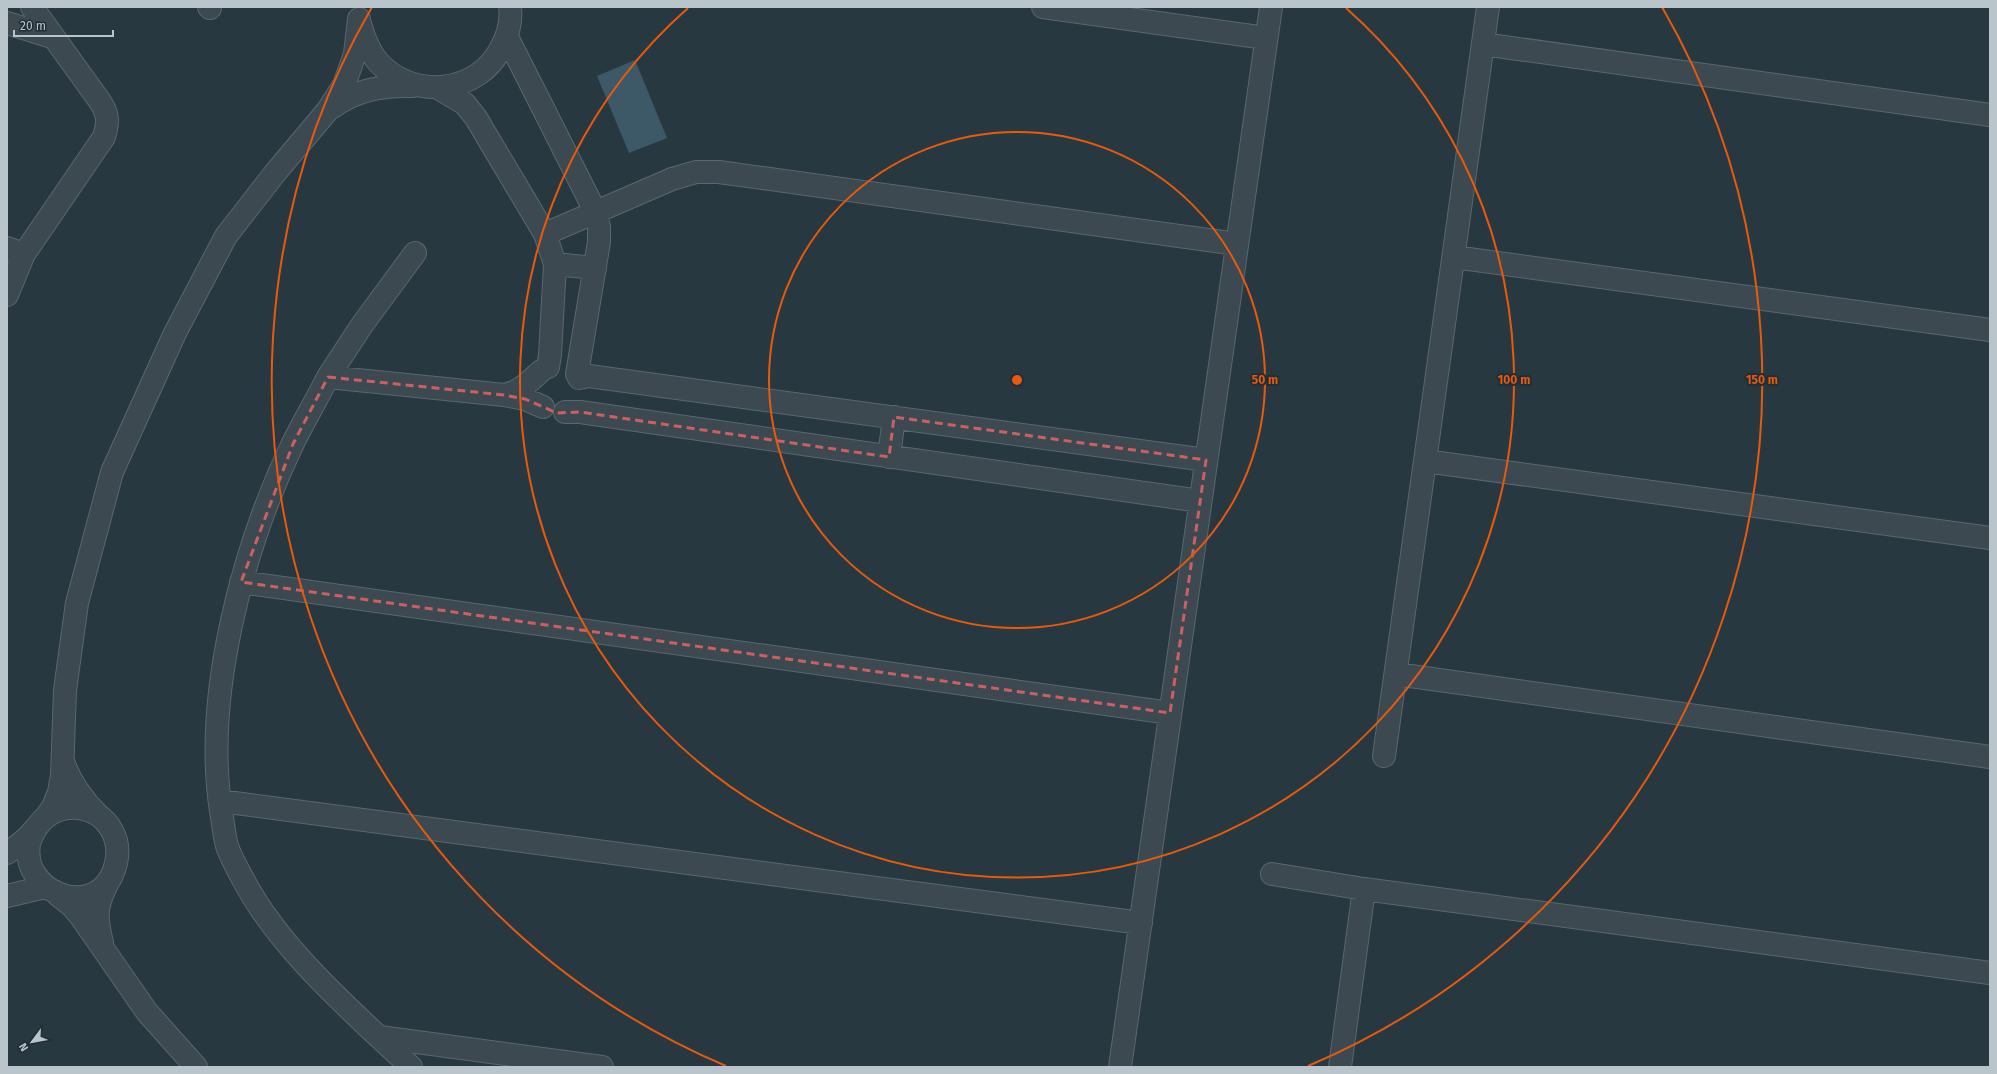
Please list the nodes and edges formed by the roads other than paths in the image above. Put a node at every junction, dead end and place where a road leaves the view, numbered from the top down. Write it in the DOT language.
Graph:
graph roads {
  1 [pos="32,7"];
  2 [pos="1043,7"];
  3 [pos="1270,7"];
  4 [pos="1488,7"];
  5 [pos="512,9"];
  6 [pos="359,13"];
  7 [pos="7,23"];
  8 [pos="52,37"];
  9 [pos="507,37"];
  10 [pos="1266,38"];
  11 [pos="1483,44"];
  12 [pos="428,87"];
  13 [pos="328,110"];
  14 [pos="1990,115"];
  15 [pos="595,211"];
  16 [pos="545,234"];
  17 [pos="1237,244"];
  18 [pos="16,251"];
  19 [pos="415,253"];
  20 [pos="1454,257"];
  21 [pos="554,264"];
  22 [pos="595,268"];
  23 [pos="7,295"];
  24 [pos="1990,330"];
  25 [pos="545,369"];
  26 [pos="578,376"];
  27 [pos="328,377"];
  28 [pos="504,395"];
  29 [pos="543,407"];
  30 [pos="565,412"];
  31 [pos="894,417"];
  32 [pos="889,457"];
  33 [pos="1206,460"];
  34 [pos="1425,461"];
  35 [pos="1200,502"];
  36 [pos="1990,538"];
  37 [pos="241,582"];
  38 [pos="1396,674"];
  39 [pos="1170,713"];
  40 [pos="1384,756"];
  41 [pos="1990,757"];
  42 [pos="62,758"];
  43 [pos="220,801"];
  44 [pos="99,815"];
  45 [pos="40,824"];
  46 [pos="7,853"];
  47 [pos="1272,874"];
  48 [pos="110,878"];
  49 [pos="1364,889"];
  50 [pos="52,891"];
  51 [pos="7,896"];
  52 [pos="1141,923"];
  53 [pos="104,951"];
  54 [pos="1990,973"];
  55 [pos="380,1038"];
  56 [pos="196,1067"];
  57 [pos="411,1067"];
  58 [pos="602,1067"];
  59 [pos="1120,1067"];
  60 [pos="1340,1067"];
  1 -- 8 [label="street"];
  2 -- 10 [label="street"];
  3 -- 10 [label="street"];
  4 -- 11 [label="street"];
  5 -- 9 [label="street"];
  6 -- 12 [label="street"];
  6 -- 13 [label="street"];
  7 -- 8 [label="street"];
  8 -- 18 [label="street"];
  9 -- 12 [label="street"];
  9 -- 15 [label="street"];
  10 -- 17 [label="street"];
  11 -- 14 [label="street"];
  11 -- 20 [label="street"];
  12 -- 13 [label="street"];
  12 -- 16 [label="street"];
  13 -- 42 [label="street"];
  15 -- 16 [label="street"];
  15 -- 17 [label="street"];
  15 -- 22 [label="street"];
  16 -- 21 [label="street"];
  17 -- 33 [label="street"];
  18 -- 23 [label="street"];
  19 -- 27 [label="street"];
  20 -- 24 [label="street"];
  20 -- 34 [label="street"];
  21 -- 22 [label="street"];
  21 -- 25 [label="street"];
  22 -- 26 [label="street"];
  25 -- 26 [label="street"];
  25 -- 28 [label="street"];
  25 -- 29 [label="street"];
  26 -- 30 [label="street"];
  26 -- 31 [label="street"];
  27 -- 28 [label="street"];
  27 -- 37 [label="street"];
  28 -- 29 [label="street"];
  29 -- 30 [label="street"];
  30 -- 32 [label="street"];
  31 -- 32 [label="street"];
  31 -- 33 [label="street"];
  32 -- 35 [label="street"];
  33 -- 35 [label="street"];
  34 -- 36 [label="street"];
  34 -- 38 [label="street"];
  35 -- 39 [label="street"];
  37 -- 39 [label="street"];
  37 -- 43 [label="street"];
  38 -- 40 [label="street"];
  38 -- 41 [label="street"];
  39 -- 52 [label="street"];
  42 -- 44 [label="street"];
  42 -- 45 [label="street"];
  43 -- 52 [label="street"];
  43 -- 55 [label="street"];
  44 -- 45 [label="street"];
  44 -- 48 [label="street"];
  45 -- 46 [label="street"];
  45 -- 50 [label="street"];
  47 -- 49 [label="street"];
  48 -- 50 [label="street"];
  48 -- 53 [label="street"];
  49 -- 54 [label="street"];
  49 -- 60 [label="street"];
  50 -- 51 [label="street"];
  50 -- 53 [label="street"];
  52 -- 59 [label="street"];
  53 -- 56 [label="street"];
  55 -- 57 [label="street"];
  55 -- 58 [label="street"];
}
